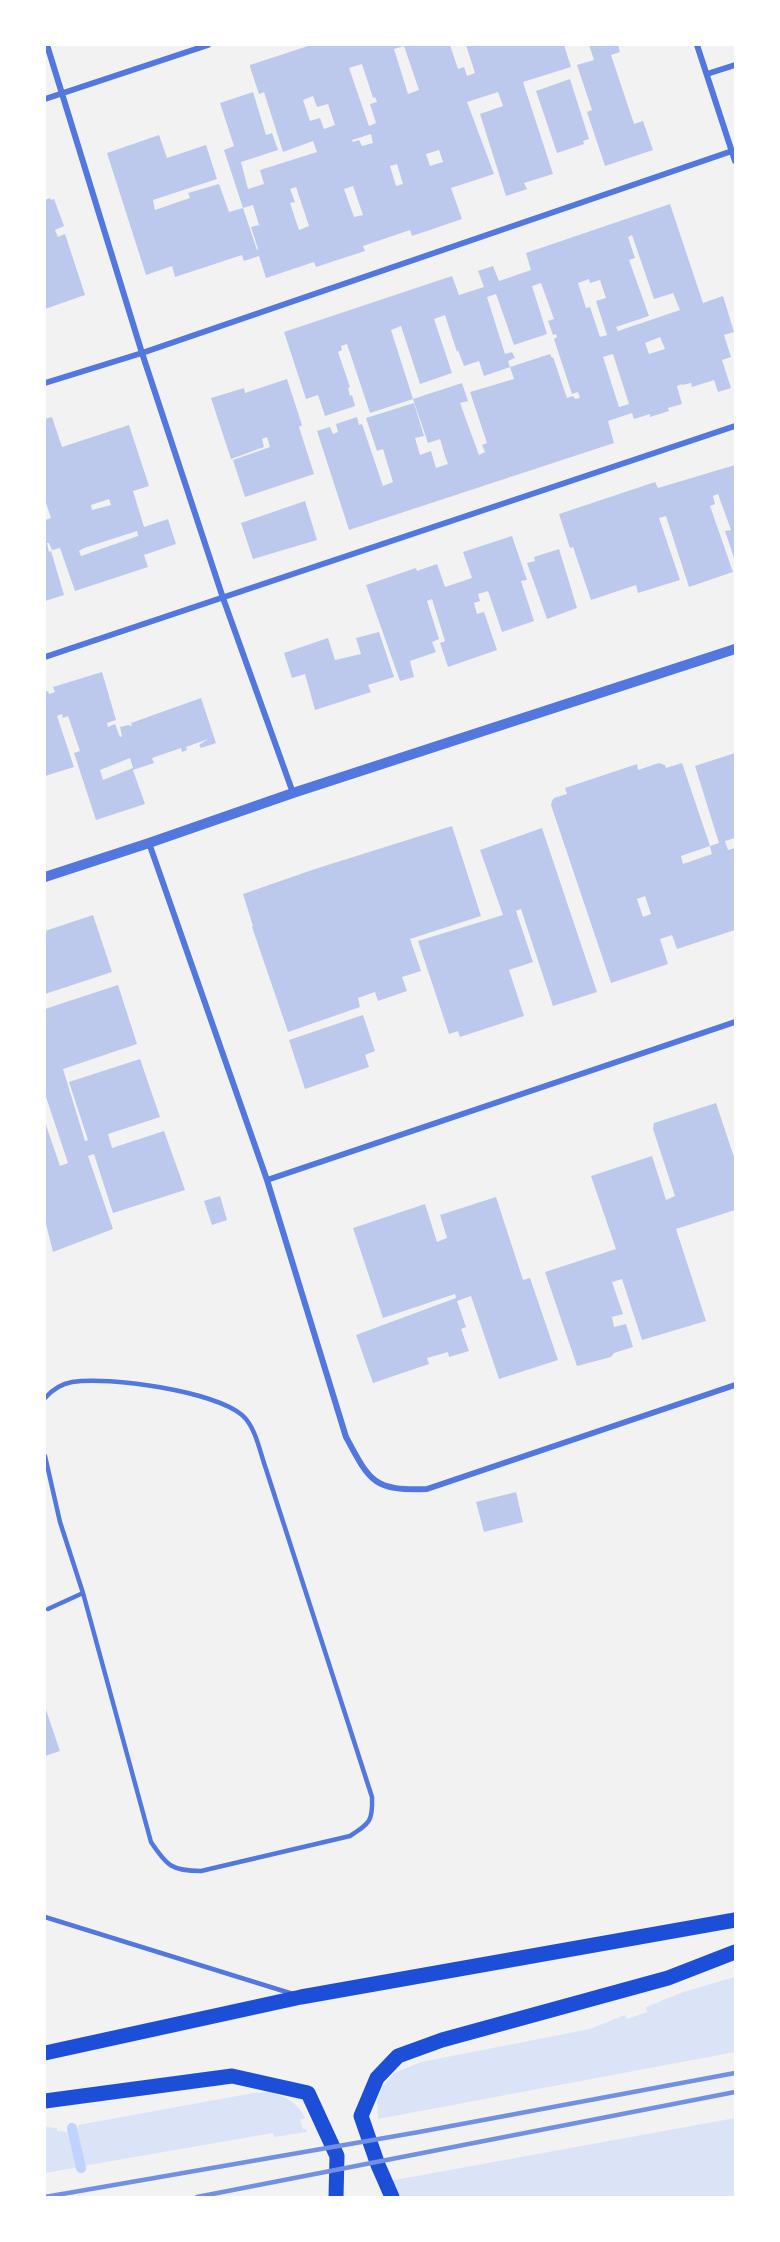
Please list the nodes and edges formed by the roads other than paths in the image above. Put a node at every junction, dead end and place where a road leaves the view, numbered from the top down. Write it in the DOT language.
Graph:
graph roads {
  1 [pos="46,45"];
  2 [pos="208,45"];
  3 [pos="698,45"];
  4 [pos="735,64"];
  5 [pos="707,74"];
  6 [pos="62,93"];
  7 [pos="45,99"];
  8 [pos="732,151"];
  9 [pos="735,161"];
  10 [pos="142,353"];
  11 [pos="45,383"];
  12 [pos="735,426"];
  13 [pos="223,598"];
  14 [pos="735,649"];
  15 [pos="45,657"];
  16 [pos="293,793"];
  17 [pos="149,843"];
  18 [pos="45,877"];
  19 [pos="735,1022"];
  20 [pos="267,1180"];
  21 [pos="735,1385"];
  22 [pos="45,1398"];
  23 [pos="45,1456"];
  24 [pos="83,1593"];
  25 [pos="48,1609"];
  26 [pos="45,1917"];
  27 [pos="735,1920"];
  28 [pos="735,1952"];
  29 [pos="301,1997"];
  30 [pos="45,2053"];
  31 [pos="45,2101"];
  32 [pos="336,2197"];
  33 [pos="392,2197"];
  1 -- 6 [label="street"];
  2 -- 6 [label="street"];
  3 -- 5 [label="street"];
  4 -- 5 [label="street"];
  5 -- 8 [label="street"];
  6 -- 7 [label="street"];
  6 -- 10 [label="street"];
  8 -- 9 [label="street"];
  8 -- 10 [label="street"];
  10 -- 11 [label="street"];
  10 -- 13 [label="street"];
  12 -- 13 [label="street"];
  13 -- 15 [label="street"];
  13 -- 16 [label="street"];
  14 -- 16 [label="street"];
  16 -- 17 [label="street"];
  17 -- 18 [label="street"];
  17 -- 20 [label="street"];
  19 -- 20 [label="street"];
  20 -- 21 [label="street"];
  22 -- 24 [label="lane"];
  23 -- 24 [label="lane"];
  24 -- 25 [label="lane"];
  26 -- 29 [label="lane"];
  27 -- 29 [label="main road"];
  28 -- 33 [label="main road"];
  29 -- 30 [label="main road"];
  31 -- 32 [label="main road"];
}
